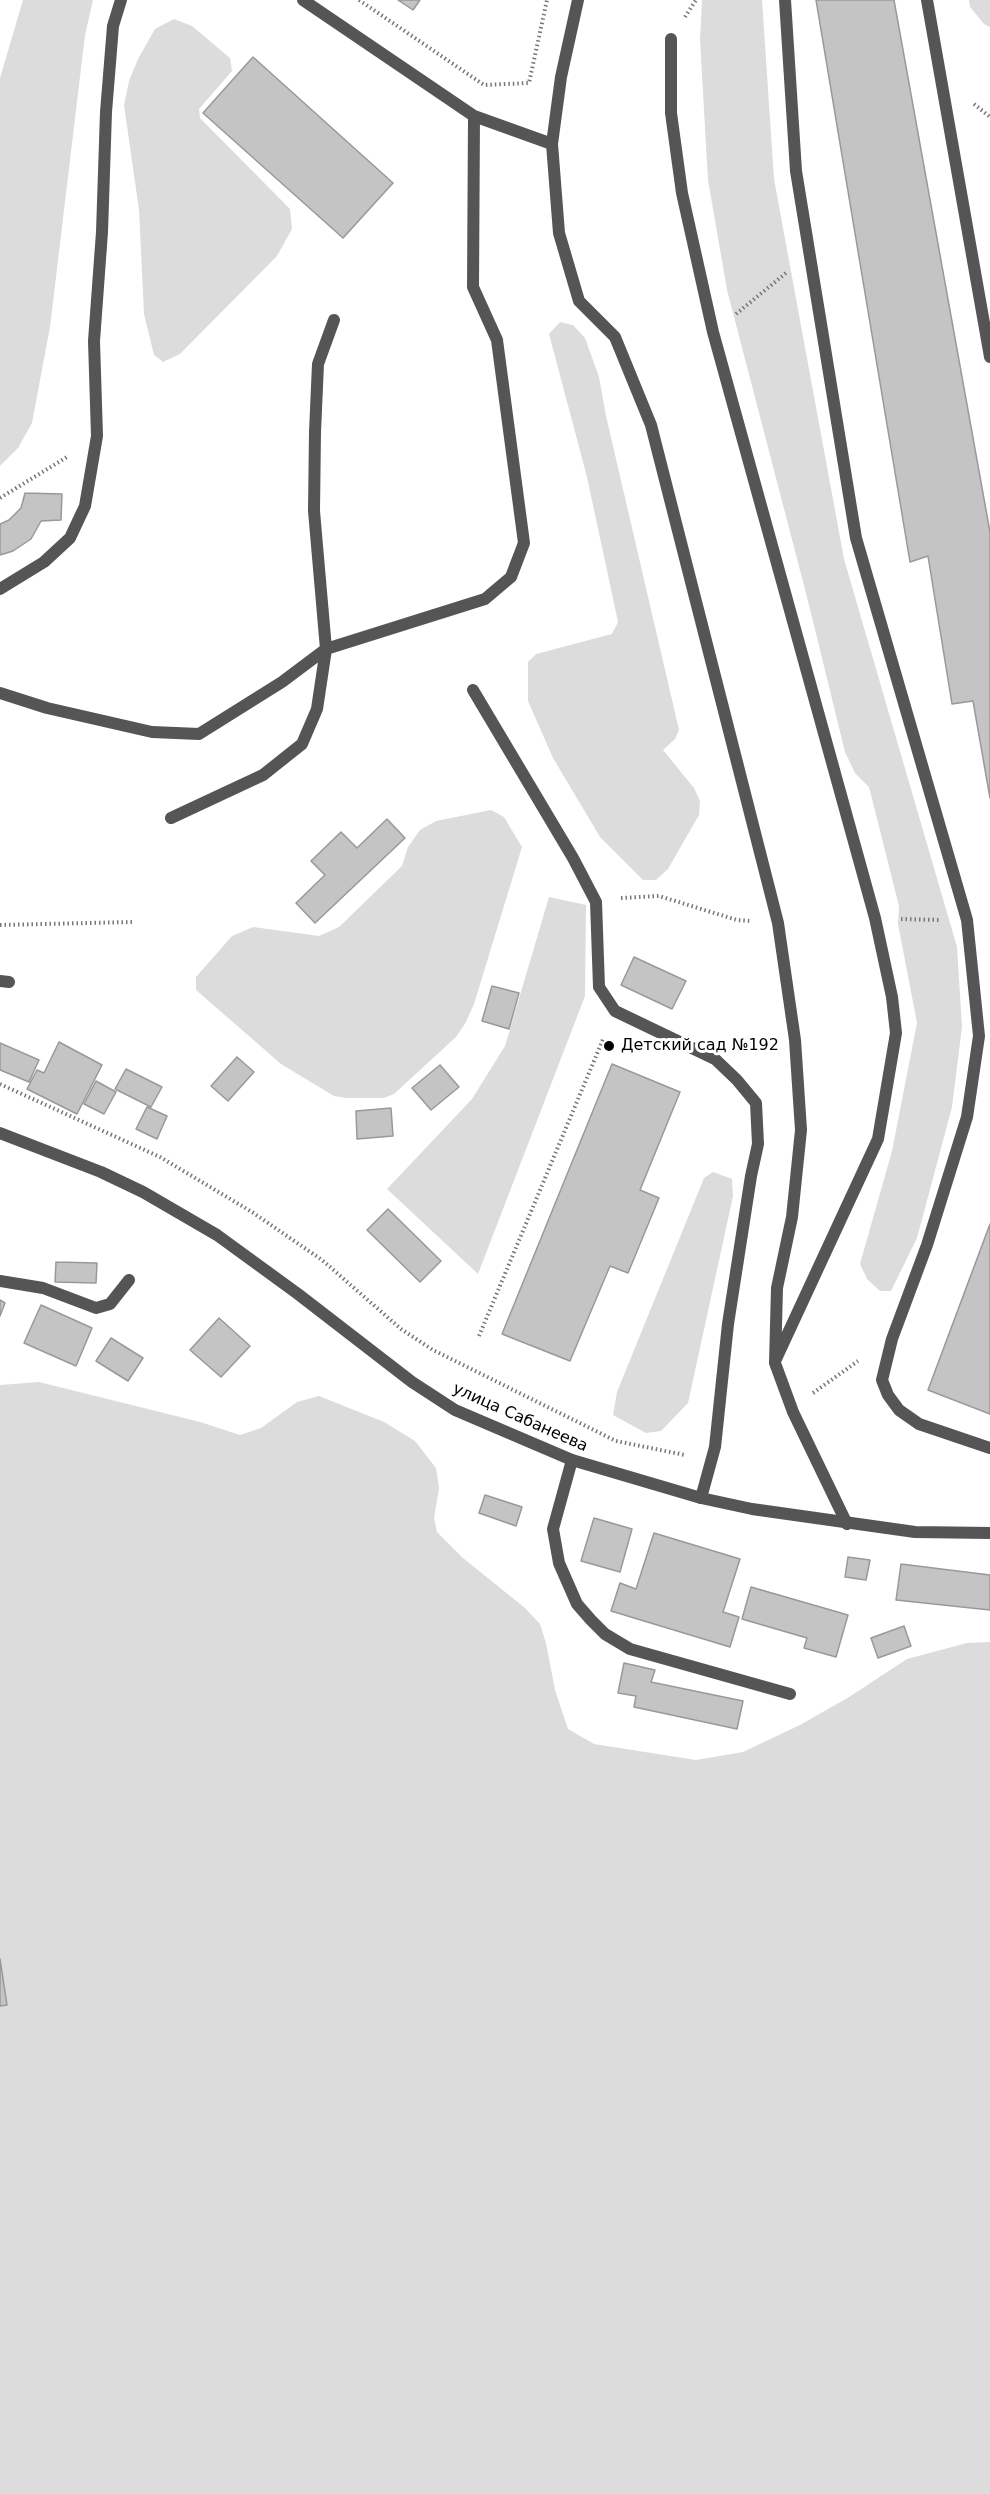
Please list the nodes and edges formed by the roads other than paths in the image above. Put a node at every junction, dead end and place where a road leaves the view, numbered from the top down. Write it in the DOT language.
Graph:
graph roads {
  1 [pos="121,0"];
  2 [pos="303,0"];
  3 [pos="578,0"];
  4 [pos="785,0"];
  5 [pos="927,0"];
  6 [pos="670,39"];
  7 [pos="474,116"];
  8 [pos="552,144"];
  9 [pos="334,320"];
  10 [pos="990,357"];
  11 [pos="0,589"];
  12 [pos="326,649"];
  13 [pos="473,690"];
  14 [pos="0,693"];
  15 [pos="171,818"];
  16 [pos="0,1133"];
  17 [pos="129,1280"];
  18 [pos="0,1281"];
  19 [pos="775,1363"];
  20 [pos="990,1448"];
  21 [pos="572,1460"];
  22 [pos="701,1498"];
  23 [pos="848,1524"];
  24 [pos="990,1533"];
  25 [pos="790,1694"];
  1 -- 11 [label="street"];
  2 -- 7 [label="street"];
  3 -- 8 [label="street"];
  4 -- 20 [label="street"];
  5 -- 10 [label="street"];
  6 -- 19 [label="street"];
  7 -- 8 [label="street"];
  7 -- 12 [label="street"];
  8 -- 19 [label="street"];
  9 -- 12 [label="street"];
  12 -- 14 [label="street"];
  12 -- 15 [label="street"];
  13 -- 22 [label="street"];
  16 -- 21 [label="street, улица Сабанеева"];
  17 -- 18 [label="street"];
  19 -- 23 [label="street"];
  21 -- 22 [label="street, улица Сабанеева"];
  21 -- 25 [label="street"];
  22 -- 23 [label="street, улица Сабанеева"];
  23 -- 24 [label="street, улица Сабанеева"];
}
